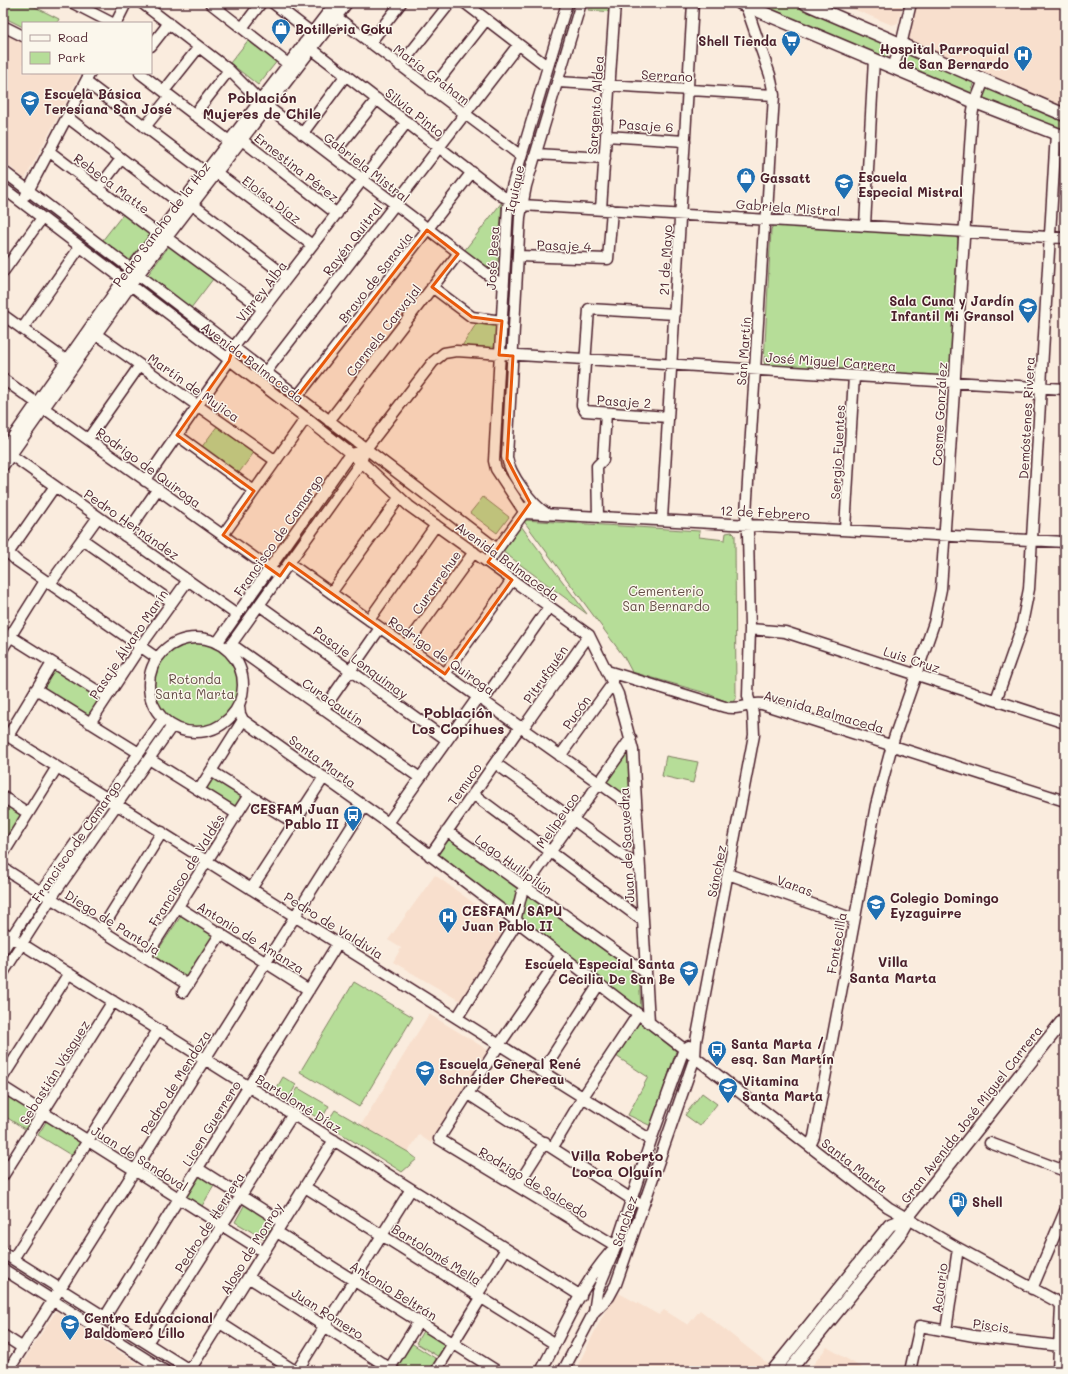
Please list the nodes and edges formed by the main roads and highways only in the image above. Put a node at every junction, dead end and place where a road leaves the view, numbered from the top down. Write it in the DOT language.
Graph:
graph roads {
  1 [pos="805,3"];
  2 [pos="743,4"];
  3 [pos="1065,115"];
  4 [pos="1060,135"];
  5 [pos="1065,1014"];
  6 [pos="1063,1022"];
  7 [pos="906,1218"];
  8 [pos="773,1371"];
  9 [pos="789,1371"];
  1 -- 3 [label="main road"];
  2 -- 4 [label="main road"];
  5 -- 6 [label="main road, Gran Avenida José Miguel Carrera"];
  6 -- 7 [label="main road, Gran Avenida José Miguel Carrera"];
  7 -- 8 [label="main road, Gran Avenida José Miguel Carrera"];
  7 -- 9 [label="main road, Gran Avenida José Miguel Carrera"];
}
